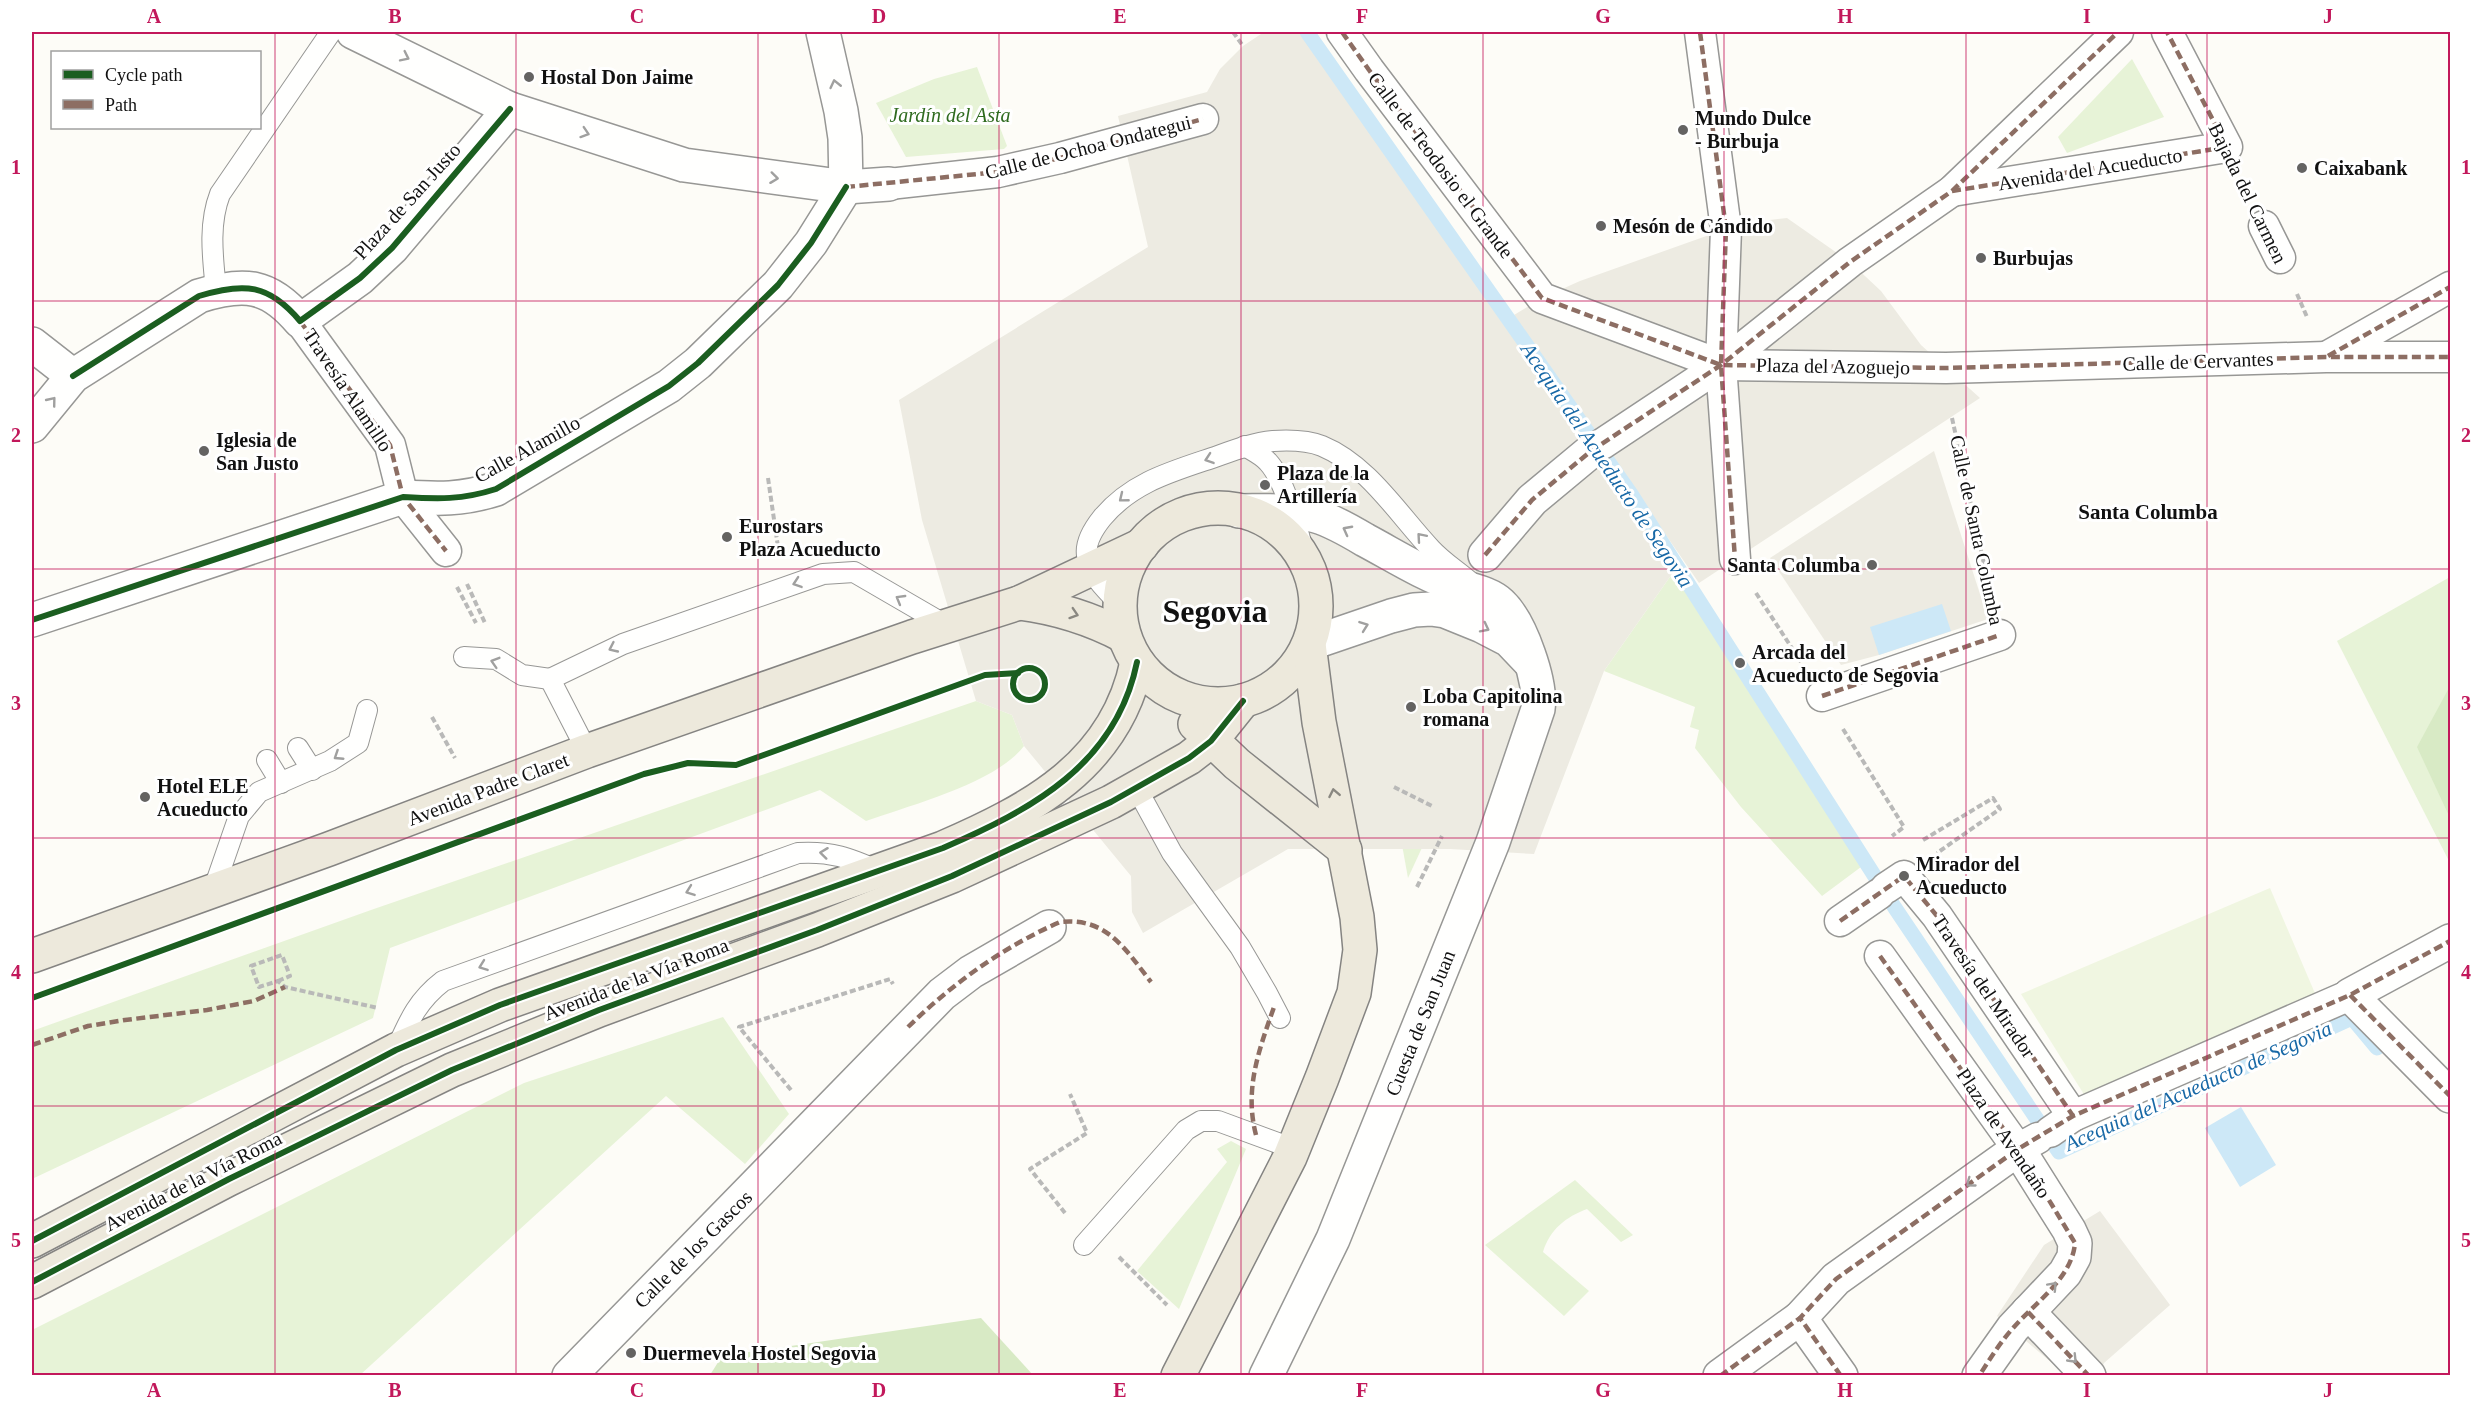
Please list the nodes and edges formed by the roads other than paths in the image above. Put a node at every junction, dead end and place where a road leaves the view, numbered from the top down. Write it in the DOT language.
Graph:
graph roads {
  1 [pos="331,32"];
  2 [pos="353,32"];
  3 [pos="823,32"];
  4 [pos="1342,32"];
  5 [pos="1700,32"];
  6 [pos="2118,32"];
  7 [pos="2167,32"];
  8 [pos="510,109"];
  9 [pos="1203,119"];
  10 [pos="2227,147"];
  11 [pos="889,184"];
  12 [pos="846,187"];
  13 [pos="1952,191"];
  14 [pos="2264,226"];
  15 [pos="2280,258"];
  16 [pos="1850,262"];
  17 [pos="2451,287"];
  18 [pos="216,290"];
  19 [pos="1542,298"];
  20 [pos="300,321"];
  21 [pos="32,344"];
  22 [pos="2326,357"];
  23 [pos="2451,357"];
  24 [pos="1721,365"];
  25 [pos="1946,368"];
  26 [pos="73,376"];
  27 [pos="32,426"];
  28 [pos="1245,446"];
  29 [pos="1596,447"];
  30 [pos="403,497"];
  31 [pos="1239,511"];
  32 [pos="1291,512"];
  33 [pos="1142,545"];
  34 [pos="446,551"];
  35 [pos="1090,556"];
  36 [pos="1735,560"];
  37 [pos="1308,568"];
  38 [pos="1472,578"];
  39 [pos="1019,603"];
  40 [pos="1120,604"];
  41 [pos="1431,609"];
  42 [pos="32,620"];
  43 [pos="946,626"];
  44 [pos="2000,635"];
  45 [pos="1309,644"];
  46 [pos="1131,649"];
  47 [pos="464,657"];
  48 [pos="1529,661"];
  49 [pos="550,679"];
  50 [pos="1822,696"];
  51 [pos="1184,699"];
  52 [pos="1242,701"];
  53 [pos="367,710"];
  54 [pos="1211,741"];
  55 [pos="298,748"];
  56 [pos="587,751"];
  57 [pos="267,760"];
  58 [pos="1174,767"];
  59 [pos="312,770"];
  60 [pos="1252,775"];
  61 [pos="280,783"];
  62 [pos="1137,789"];
  63 [pos="1345,850"];
  64 [pos="879,871"];
  65 [pos="213,891"];
  66 [pos="1840,921"];
  67 [pos="1049,927"];
  68 [pos="2451,941"];
  69 [pos="32,956"];
  70 [pos="1880,956"];
  71 [pos="2350,995"];
  72 [pos="1280,1018"];
  73 [pos="396,1050"];
  74 [pos="2451,1096"];
  75 [pos="2046,1133"];
  76 [pos="1294,1149"];
  77 [pos="1090,1238"];
  78 [pos="32,1241"];
  79 [pos="32,1282"];
  80 [pos="1800,1318"];
  81 [pos="2020,1320"];
  82 [pos="1840,1375"];
  83 [pos="569,1376"];
  84 [pos="1178,1376"];
  85 [pos="1266,1376"];
  86 [pos="1720,1376"];
  87 [pos="1979,1376"];
  88 [pos="2089,1376"];
  1 -- 18 [label="lane"];
  2 -- 8 [label="street, Calle de Ochoa Ondategui, one-way"];
  12 -- 3 [label="street, one-way"];
  4 -- 19 [label="street, Calle de Teodosio el Grande"];
  5 -- 24 [label="street"];
  6 -- 13 [label="street, Avenida del Acueducto"];
  7 -- 10 [label="street, Bajada del Carmen"];
  8 -- 12 [label="street, Calle de Ochoa Ondategui, one-way"];
  8 -- 20 [label="street, Plaza de San Justo"];
  9 -- 11 [label="street, Calle de Ochoa Ondategui"];
  10 -- 13 [label="street, Avenida del Acueducto"];
  11 -- 12 [label="street, Calle de Ochoa Ondategui"];
  12 -- 30 [label="street, Calle Alamillo"];
  13 -- 16 [label="street, Avenida del Acueducto"];
  14 -- 15 [label="street, Bajada del Carmen"];
  16 -- 24 [label="street, Plaza del Azoguejo"];
  17 -- 22 [label="street"];
  18 -- 20 [label="street"];
  18 -- 26 [label="street"];
  19 -- 24 [label="street, Plaza del Azoguejo"];
  20 -- 30 [label="street, Travesía Alamillo"];
  21 -- 26 [label="street"];
  22 -- 23 [label="street, Calle de Cervantes"];
  22 -- 25 [label="street, Calle de Cervantes"];
  24 -- 25 [label="street, Plaza del Azoguejo"];
  24 -- 29 [label="street, Plaza del Azoguejo"];
  24 -- 36 [label="street"];
  27 -- 26 [label="street, one-way"];
  28 -- 32 [label="lane"];
  28 -- 35 [label="lane, one-way"];
  38 -- 28 [label="lane, one-way"];
  29 -- 38 [label="street"];
  30 -- 34 [label="street, Travesía Alamillo"];
  30 -- 42 [label="street, Calle Alamillo"];
  31 -- 32 [label="street, Cuesta de San Juan"];
  31 -- 33 [label="main road"];
  31 -- 37 [label="main road"];
  32 -- 37 [label="lane"];
  38 -- 32 [label="street, Cuesta de San Juan, one-way"];
  33 -- 35 [label="main road, Avenida Padre Claret"];
  33 -- 40 [label="main road"];
  35 -- 39 [label="main road, Avenida Padre Claret"];
  35 -- 40 [label="lane"];
  37 -- 45 [label="main road"];
  38 -- 41 [label="lane"];
  38 -- 48 [label="street, Cuesta de San Juan"];
  39 -- 43 [label="main road, Avenida Padre Claret"];
  39 -- 46 [label="main road, Avenida Padre Claret, one-way"];
  40 -- 46 [label="main road"];
  45 -- 41 [label="street, Cuesta de San Juan, one-way"];
  41 -- 48 [label="street, Cuesta de San Juan, one-way"];
  43 -- 49 [label="lane, one-way"];
  43 -- 56 [label="main road, Avenida Padre Claret"];
  44 -- 50 [label="street, Calle de Santa Columba"];
  45 -- 52 [label="main road"];
  63 -- 45 [label="main road, one-way"];
  46 -- 51 [label="main road"];
  46 -- 64 [label="main road, Avenida de la Vía Roma"];
  49 -- 47 [label="lane, one-way"];
  48 -- 85 [label="street, Cuesta de San Juan"];
  49 -- 56 [label="lane"];
  51 -- 52 [label="main road"];
  51 -- 54 [label="main road"];
  52 -- 54 [label="main road, Avenida de la Vía Roma"];
  53 -- 59 [label="lane, one-way"];
  54 -- 58 [label="main road, Avenida de la Vía Roma"];
  54 -- 60 [label="main road"];
  55 -- 59 [label="lane"];
  56 -- 65 [label="main road, Avenida Padre Claret"];
  57 -- 61 [label="lane"];
  58 -- 60 [label="main road"];
  58 -- 62 [label="main road, Avenida de la Vía Roma"];
  59 -- 61 [label="lane"];
  60 -- 63 [label="main road"];
  61 -- 65 [label="lane"];
  62 -- 72 [label="lane"];
  62 -- 79 [label="main road, Avenida de la Vía Roma"];
  63 -- 76 [label="main road"];
  64 -- 73 [label="main road, Avenida de la Vía Roma"];
  64 -- 73 [label="lane, one-way"];
  65 -- 69 [label="main road, Avenida Padre Claret"];
  66 -- 75 [label="street, Travesía del Mirador"];
  67 -- 83 [label="street, Calle de los Gascos"];
  68 -- 71 [label="street"];
  70 -- 75 [label="street, Plaza de Avendaño"];
  71 -- 74 [label="street"];
  71 -- 75 [label="street"];
  73 -- 78 [label="main road, Avenida de la Vía Roma"];
  75 -- 80 [label="street, one-way"];
  81 -- 75 [label="street, Plaza de Avendaño, one-way"];
  76 -- 77 [label="lane"];
  76 -- 84 [label="main road"];
  80 -- 82 [label="street"];
  80 -- 86 [label="street"];
  81 -- 87 [label="street, Plaza de Avendaño"];
  81 -- 88 [label="street, one-way"];
}
